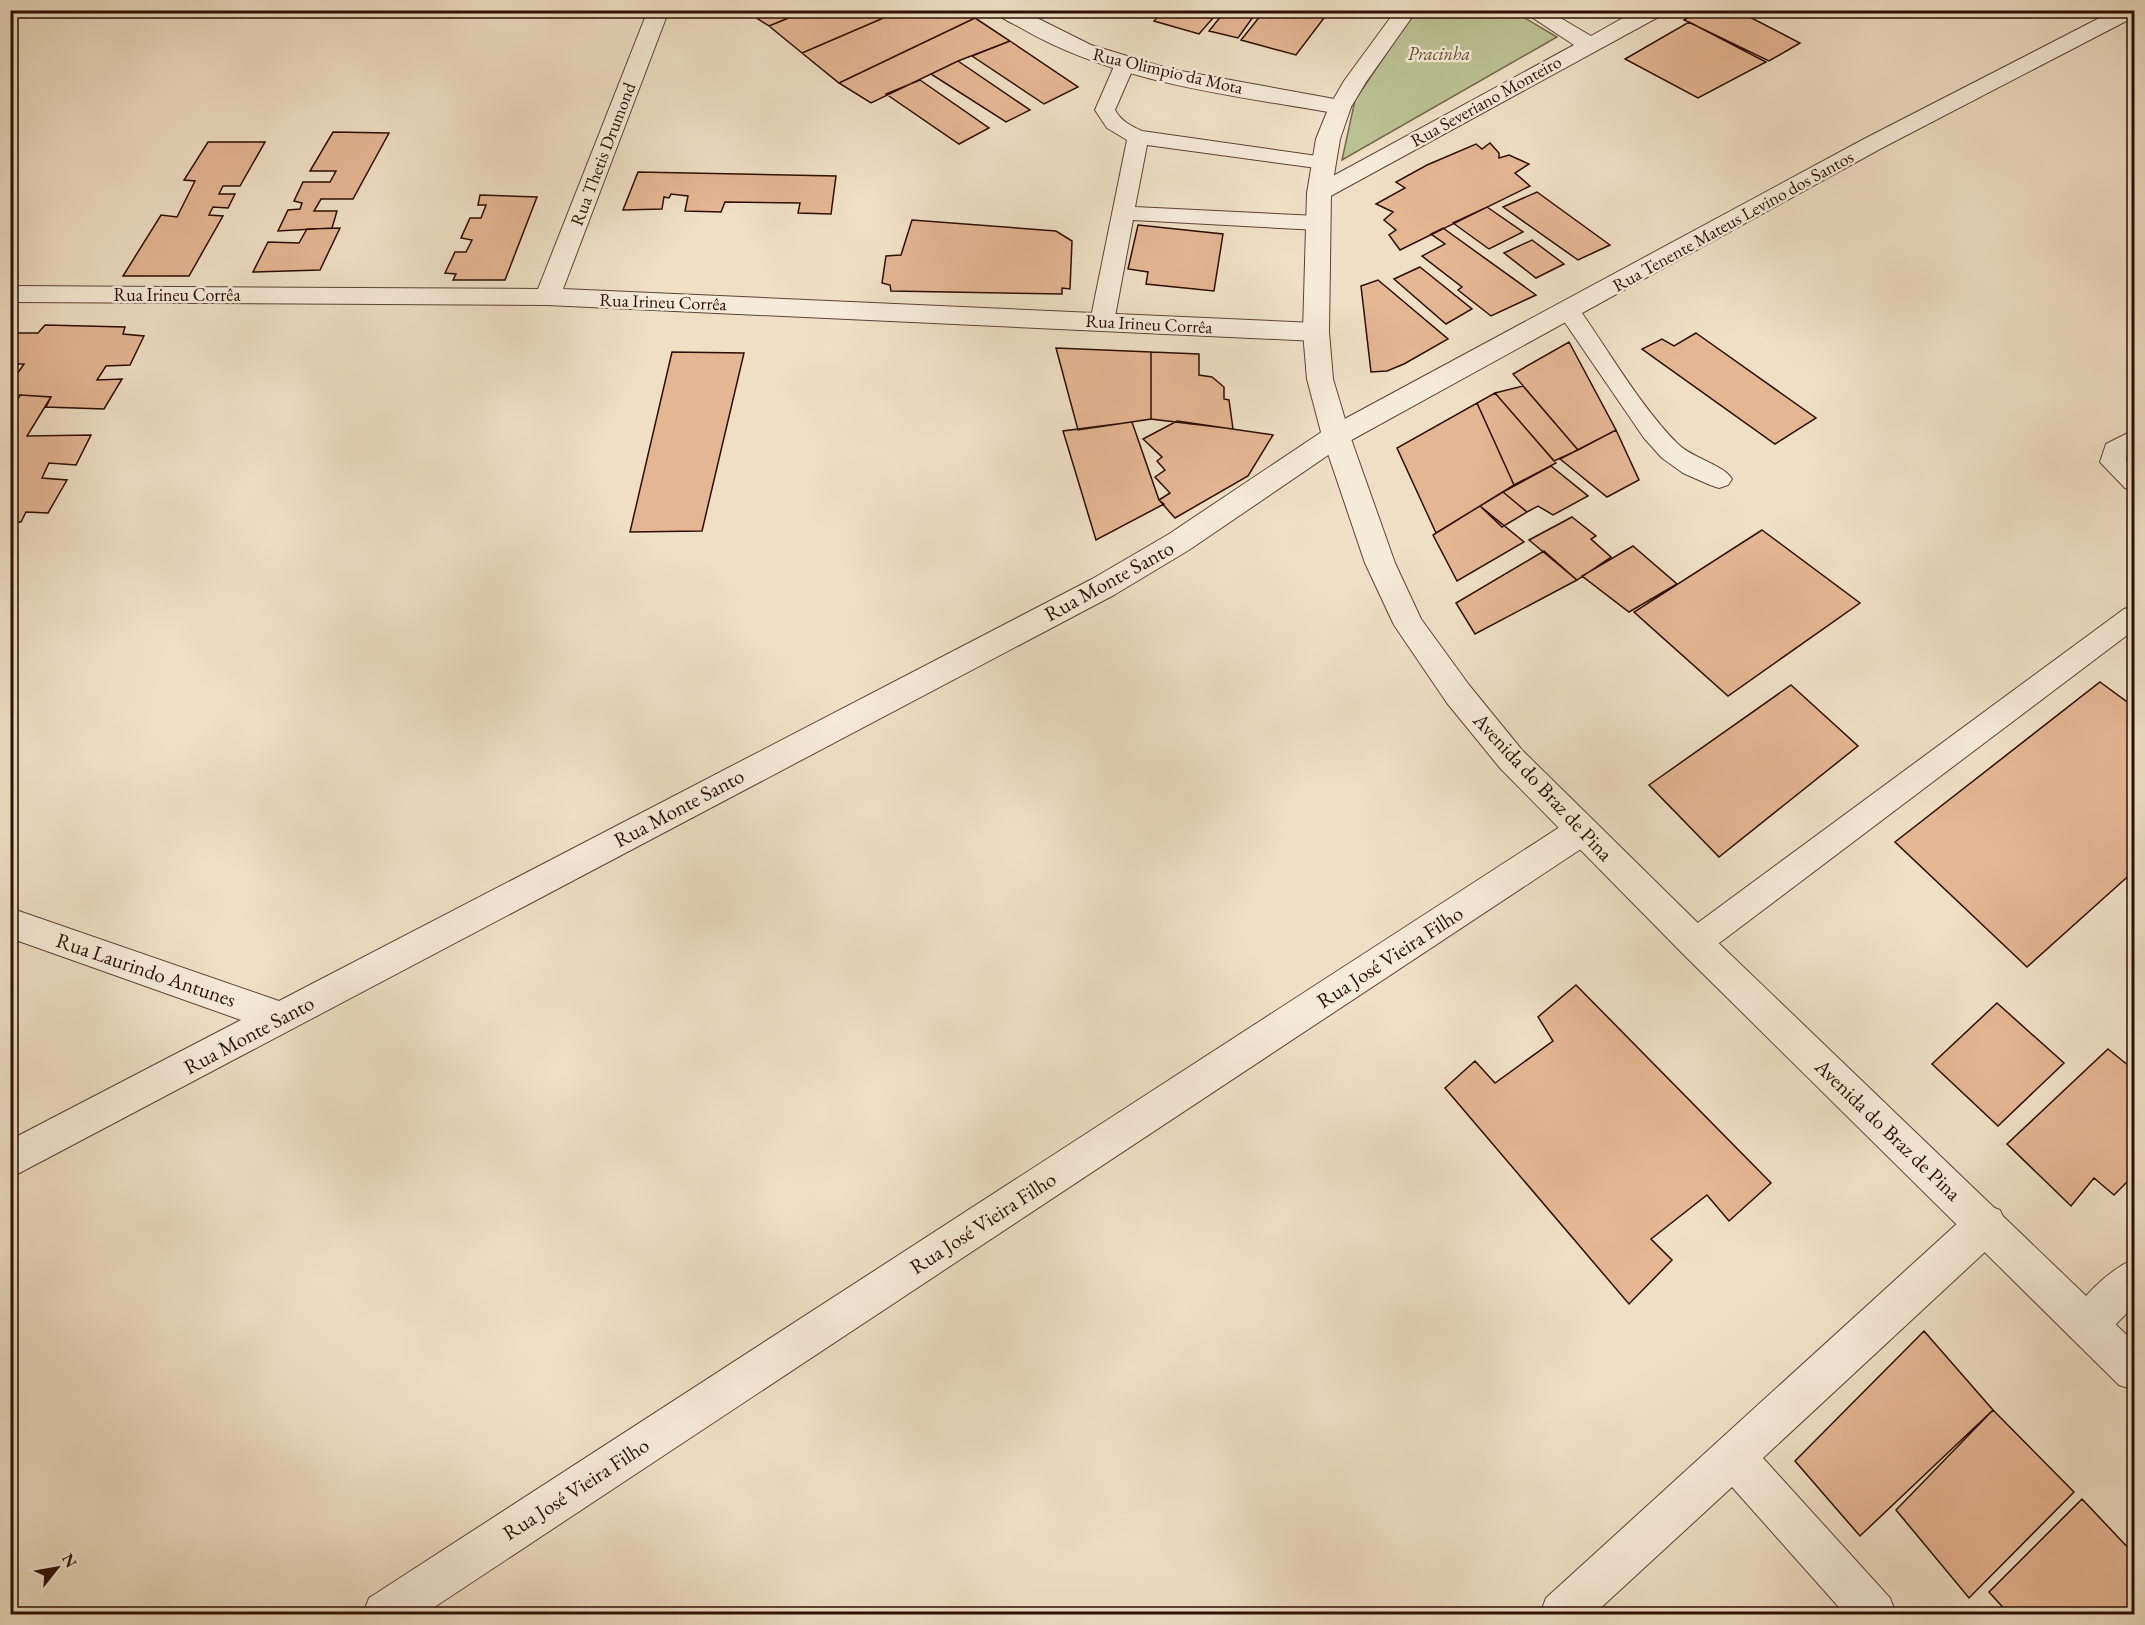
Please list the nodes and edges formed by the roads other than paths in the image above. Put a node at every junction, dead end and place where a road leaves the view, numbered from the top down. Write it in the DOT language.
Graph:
graph roads {
  1 [pos="659,10"];
  2 [pos="1005,10"];
  3 [pos="1407,10"];
  4 [pos="1531,10"];
  5 [pos="1654,10"];
  6 [pos="2133,10"];
  7 [pos="1589,44"];
  8 [pos="1125,64"];
  9 [pos="1340,107"];
  10 [pos="1137,137"];
  11 [pos="1320,193"];
  12 [pos="1123,213"];
  13 [pos="10,294"];
  14 [pos="547,297"];
  15 [pos="1569,311"];
  16 [pos="1102,322"];
  17 [pos="1316,332"];
  18 [pos="1336,436"];
  19 [pos="2134,439"];
  20 [pos="1719,479"];
  21 [pos="2134,482"];
  22 [pos="2134,616"];
  23 [pos="1581,831"];
  24 [pos="10,923"];
  25 [pos="1695,943"];
  26 [pos="282,1018"];
  27 [pos="18,1150"];
  28 [pos="1986,1224"];
  29 [pos="2134,1279"];
  30 [pos="2088,1324"];
  31 [pos="2134,1370"];
  32 [pos="1734,1457"];
  33 [pos="385,1614"];
  34 [pos="1562,1614"];
  35 [pos="1874,1614"];
  1 -- 14 [label="street, Rua Thetis Drumond"];
  2 -- 8 [label="street, Rua Olimpio da Mota"];
  3 -- 9 [label="street, Avenida do Braz de Pina"];
  4 -- 7 [label="street"];
  5 -- 7 [label="street, Rua Severiano Monteiro"];
  6 -- 15 [label="street, Rua Tenente Mateus Levino dos Santos"];
  7 -- 11 [label="street, Rua Severiano Monteiro"];
  8 -- 9 [label="street, Rua Olimpio da Mota"];
  8 -- 10 [label="lane"];
  9 -- 11 [label="street, Avenida do Braz de Pina"];
  10 -- 11 [label="lane"];
  10 -- 12 [label="lane"];
  11 -- 12 [label="lane"];
  11 -- 17 [label="street, Avenida do Braz de Pina"];
  12 -- 16 [label="lane"];
  13 -- 14 [label="street, Rua Irineu Corrêa"];
  14 -- 16 [label="street, Rua Irineu Corrêa"];
  15 -- 18 [label="street, Rua Tenente Mateus Levino dos Santos"];
  15 -- 20 [label="lane"];
  16 -- 17 [label="street, Rua Irineu Corrêa"];
  17 -- 18 [label="street, Avenida do Braz de Pina"];
  18 -- 23 [label="street, Avenida do Braz de Pina"];
  18 -- 26 [label="street, Rua Monte Santo"];
  19 -- 21 [label="lane"];
  22 -- 25 [label="lane"];
  23 -- 25 [label="street, Avenida do Braz de Pina"];
  23 -- 33 [label="street, Rua José Vieira Filho"];
  24 -- 26 [label="street, Rua Laurindo Antunes"];
  25 -- 28 [label="street, Avenida do Braz de Pina"];
  26 -- 27 [label="street, Rua Monte Santo"];
  28 -- 30 [label="street, Avenida do Braz de Pina"];
  28 -- 32 [label="street"];
  29 -- 30 [label="street"];
  30 -- 31 [label="street, Avenida do Braz de Pina"];
  32 -- 34 [label="street"];
  32 -- 35 [label="street"];
}
